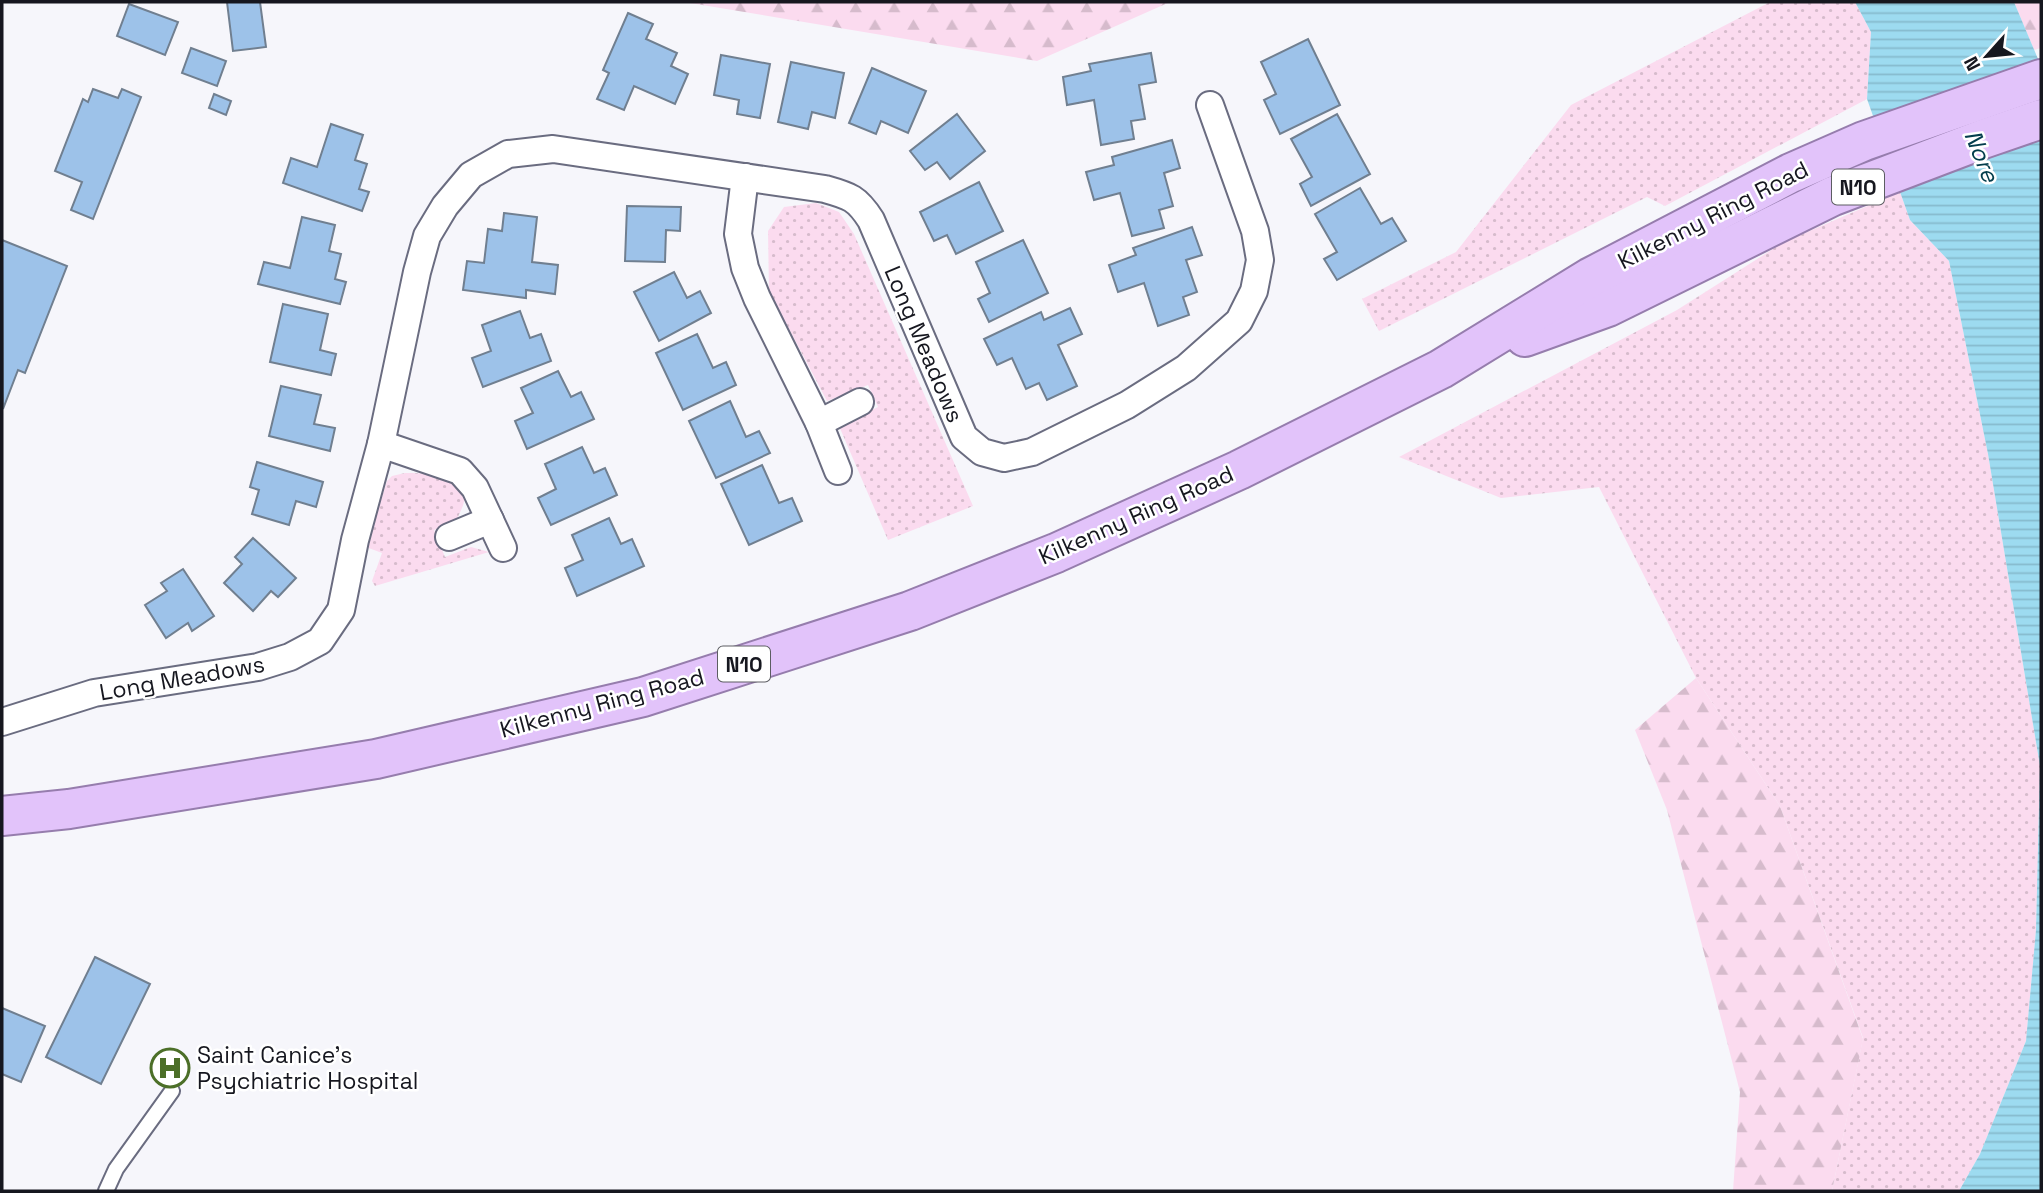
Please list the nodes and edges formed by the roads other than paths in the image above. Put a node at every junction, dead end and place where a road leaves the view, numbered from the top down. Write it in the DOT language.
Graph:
graph roads {
  1 [pos="2041,79"];
  2 [pos="1210,105"];
  3 [pos="2041,119"];
  4 [pos="746,177"];
  5 [pos="1673,253"];
  6 [pos="860,402"];
  7 [pos="819,423"];
  8 [pos="381,443"];
  9 [pos="838,471"];
  10 [pos="490,520"];
  11 [pos="449,537"];
  12 [pos="503,548"];
  13 [pos="2,722"];
  14 [pos="2,816"];
  15 [pos="172,1091"];
  16 [pos="106,1191"];
  1 -- 5 [label="highway, Kilkenny Ring Road / N10"];
  2 -- 4 [label="street, Long Meadows"];
  3 -- 5 [label="highway, Kilkenny Ring Road / N10"];
  4 -- 7 [label="street"];
  4 -- 8 [label="street, Long Meadows"];
  5 -- 14 [label="highway, Kilkenny Ring Road / N10"];
  6 -- 7 [label="street"];
  7 -- 9 [label="street"];
  8 -- 10 [label="street"];
  8 -- 13 [label="street, Long Meadows"];
  10 -- 11 [label="street"];
  10 -- 12 [label="street"];
  15 -- 16 [label="lane"];
}
